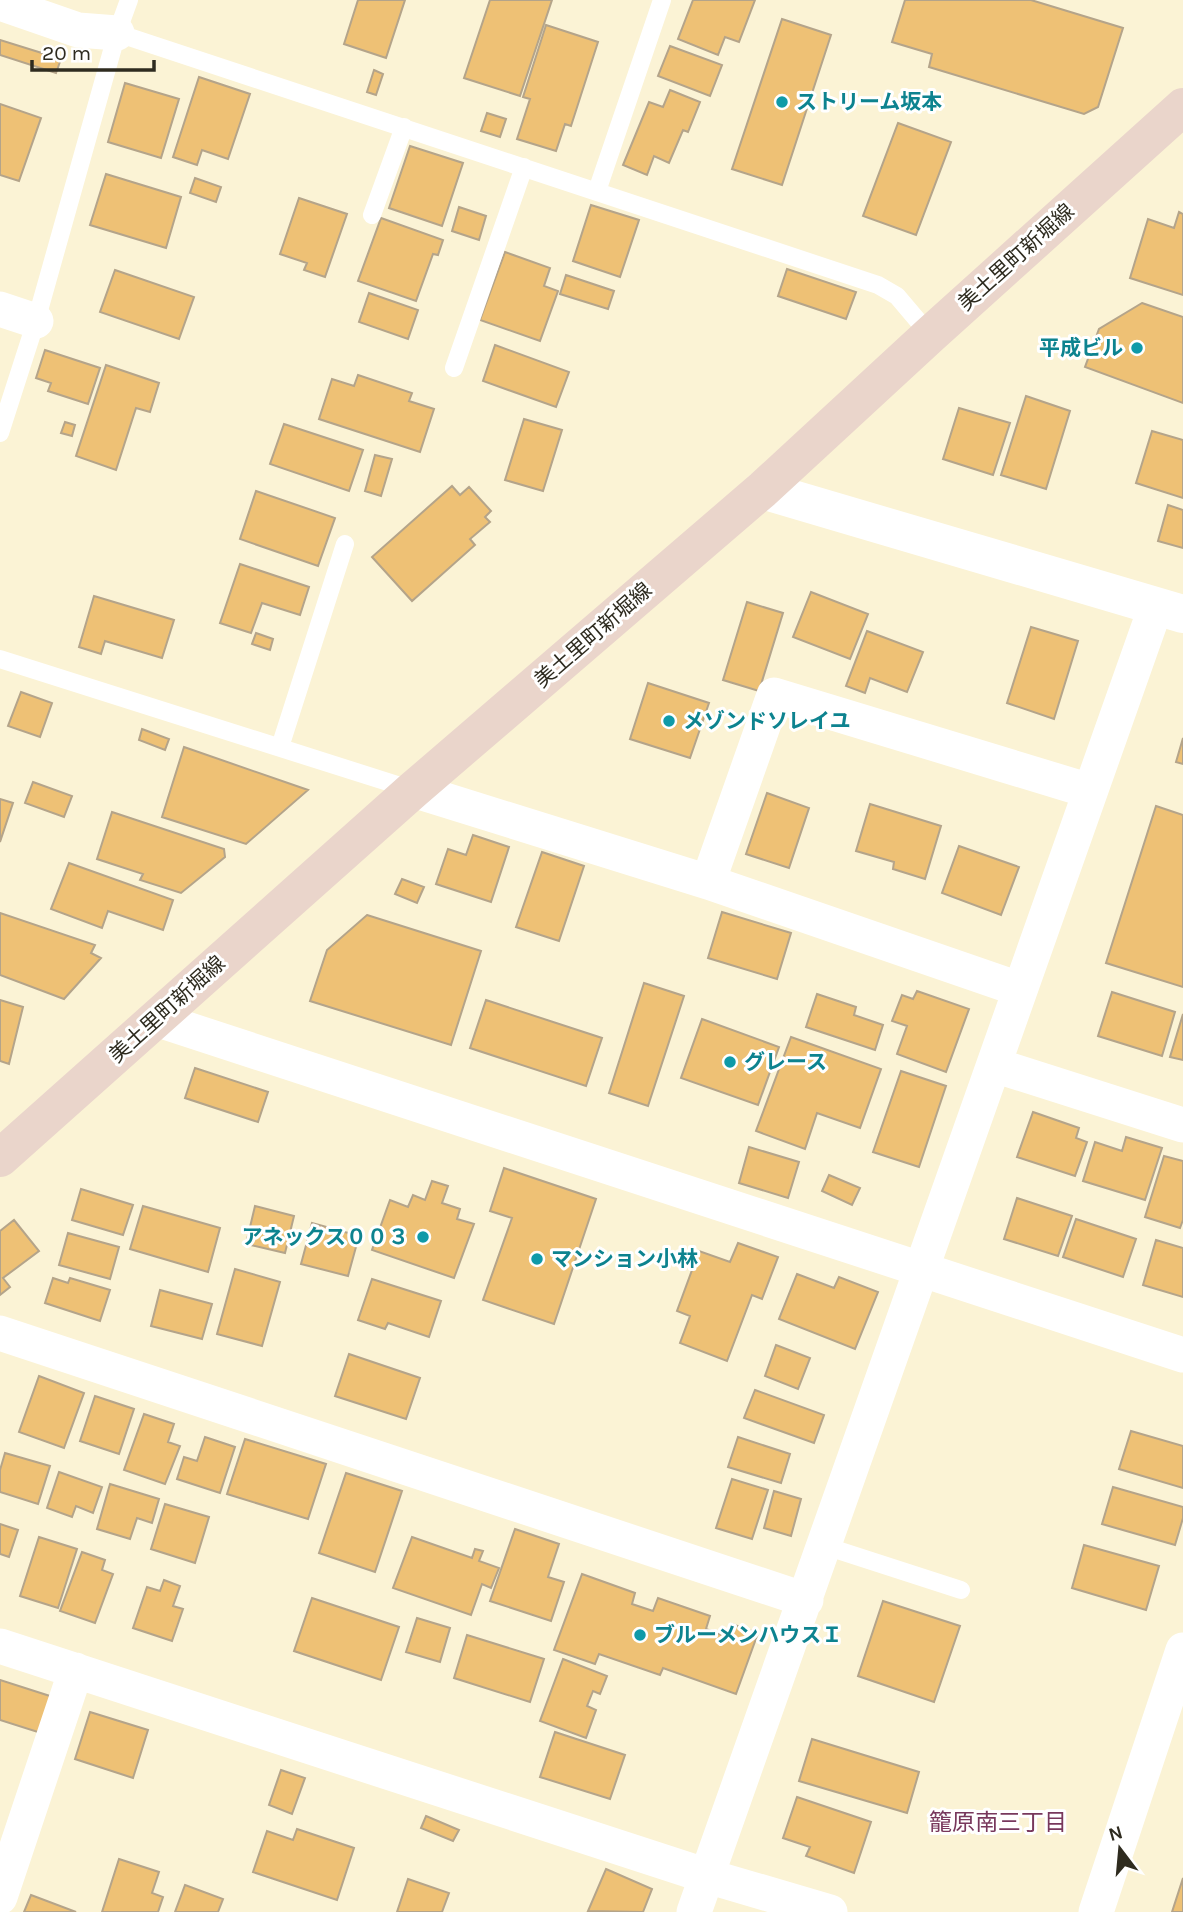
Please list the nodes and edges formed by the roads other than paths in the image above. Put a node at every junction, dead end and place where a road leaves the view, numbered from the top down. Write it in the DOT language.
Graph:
graph roads {
  1 [pos="130,0"];
  2 [pos="662,0"];
  3 [pos="0,3"];
  4 [pos="117,33"];
  5 [pos="1183,107"];
  6 [pos="404,127"];
  7 [pos="524,167"];
  8 [pos="597,191"];
  9 [pos="372,215"];
  10 [pos="0,309"];
  11 [pos="36,321"];
  12 [pos="930,335"];
  13 [pos="453,368"];
  14 [pos="0,433"];
  15 [pos="762,490"];
  16 [pos="345,544"];
  17 [pos="1169,610"];
  18 [pos="0,659"];
  19 [pos="279,747"];
  20 [pos="413,790"];
  21 [pos="1090,791"];
  22 [pos="708,882"];
  23 [pos="1019,989"];
  24 [pos="156,1018"];
  25 [pos="994,1065"];
  26 [pos="1183,1125"];
  27 [pos="0,1158"];
  28 [pos="922,1270"];
  29 [pos="0,1333"];
  30 [pos="1183,1355"];
  31 [pos="825,1546"];
  32 [pos="961,1590"];
  33 [pos="806,1600"];
  34 [pos="0,1646"];
  35 [pos="1183,1650"];
  36 [pos="76,1670"];
  37 [pos="707,1876"];
  38 [pos="0,1897"];
  39 [pos="694,1912"];
  40 [pos="830,1912"];
  41 [pos="1096,1912"];
  1 -- 4 [label="lane"];
  2 -- 8 [label="lane"];
  3 -- 4 [label="street"];
  4 -- 6 [label="lane"];
  4 -- 11 [label="lane"];
  5 -- 12 [label="main road, 美土里町新堀線"];
  6 -- 7 [label="lane"];
  6 -- 9 [label="lane"];
  7 -- 8 [label="lane"];
  7 -- 13 [label="lane"];
  8 -- 12 [label="lane"];
  10 -- 11 [label="street"];
  11 -- 14 [label="lane"];
  12 -- 15 [label="main road, 美土里町新堀線"];
  15 -- 17 [label="street"];
  15 -- 20 [label="main road, 美土里町新堀線"];
  16 -- 19 [label="lane"];
  17 -- 21 [label="street"];
  18 -- 19 [label="lane"];
  19 -- 20 [label="lane"];
  20 -- 22 [label="street"];
  20 -- 24 [label="main road, 美土里町新堀線"];
  21 -- 22 [label="street"];
  21 -- 23 [label="street"];
  22 -- 23 [label="street"];
  23 -- 25 [label="street"];
  24 -- 27 [label="main road, 美土里町新堀線"];
  24 -- 28 [label="street"];
  25 -- 26 [label="street"];
  25 -- 28 [label="street"];
  28 -- 30 [label="street"];
  28 -- 31 [label="street"];
  29 -- 33 [label="street"];
  31 -- 32 [label="lane"];
  31 -- 33 [label="street"];
  33 -- 37 [label="street"];
  34 -- 36 [label="street"];
  35 -- 41 [label="street"];
  36 -- 37 [label="street"];
  36 -- 38 [label="street"];
  37 -- 39 [label="street"];
  37 -- 40 [label="street"];
}
